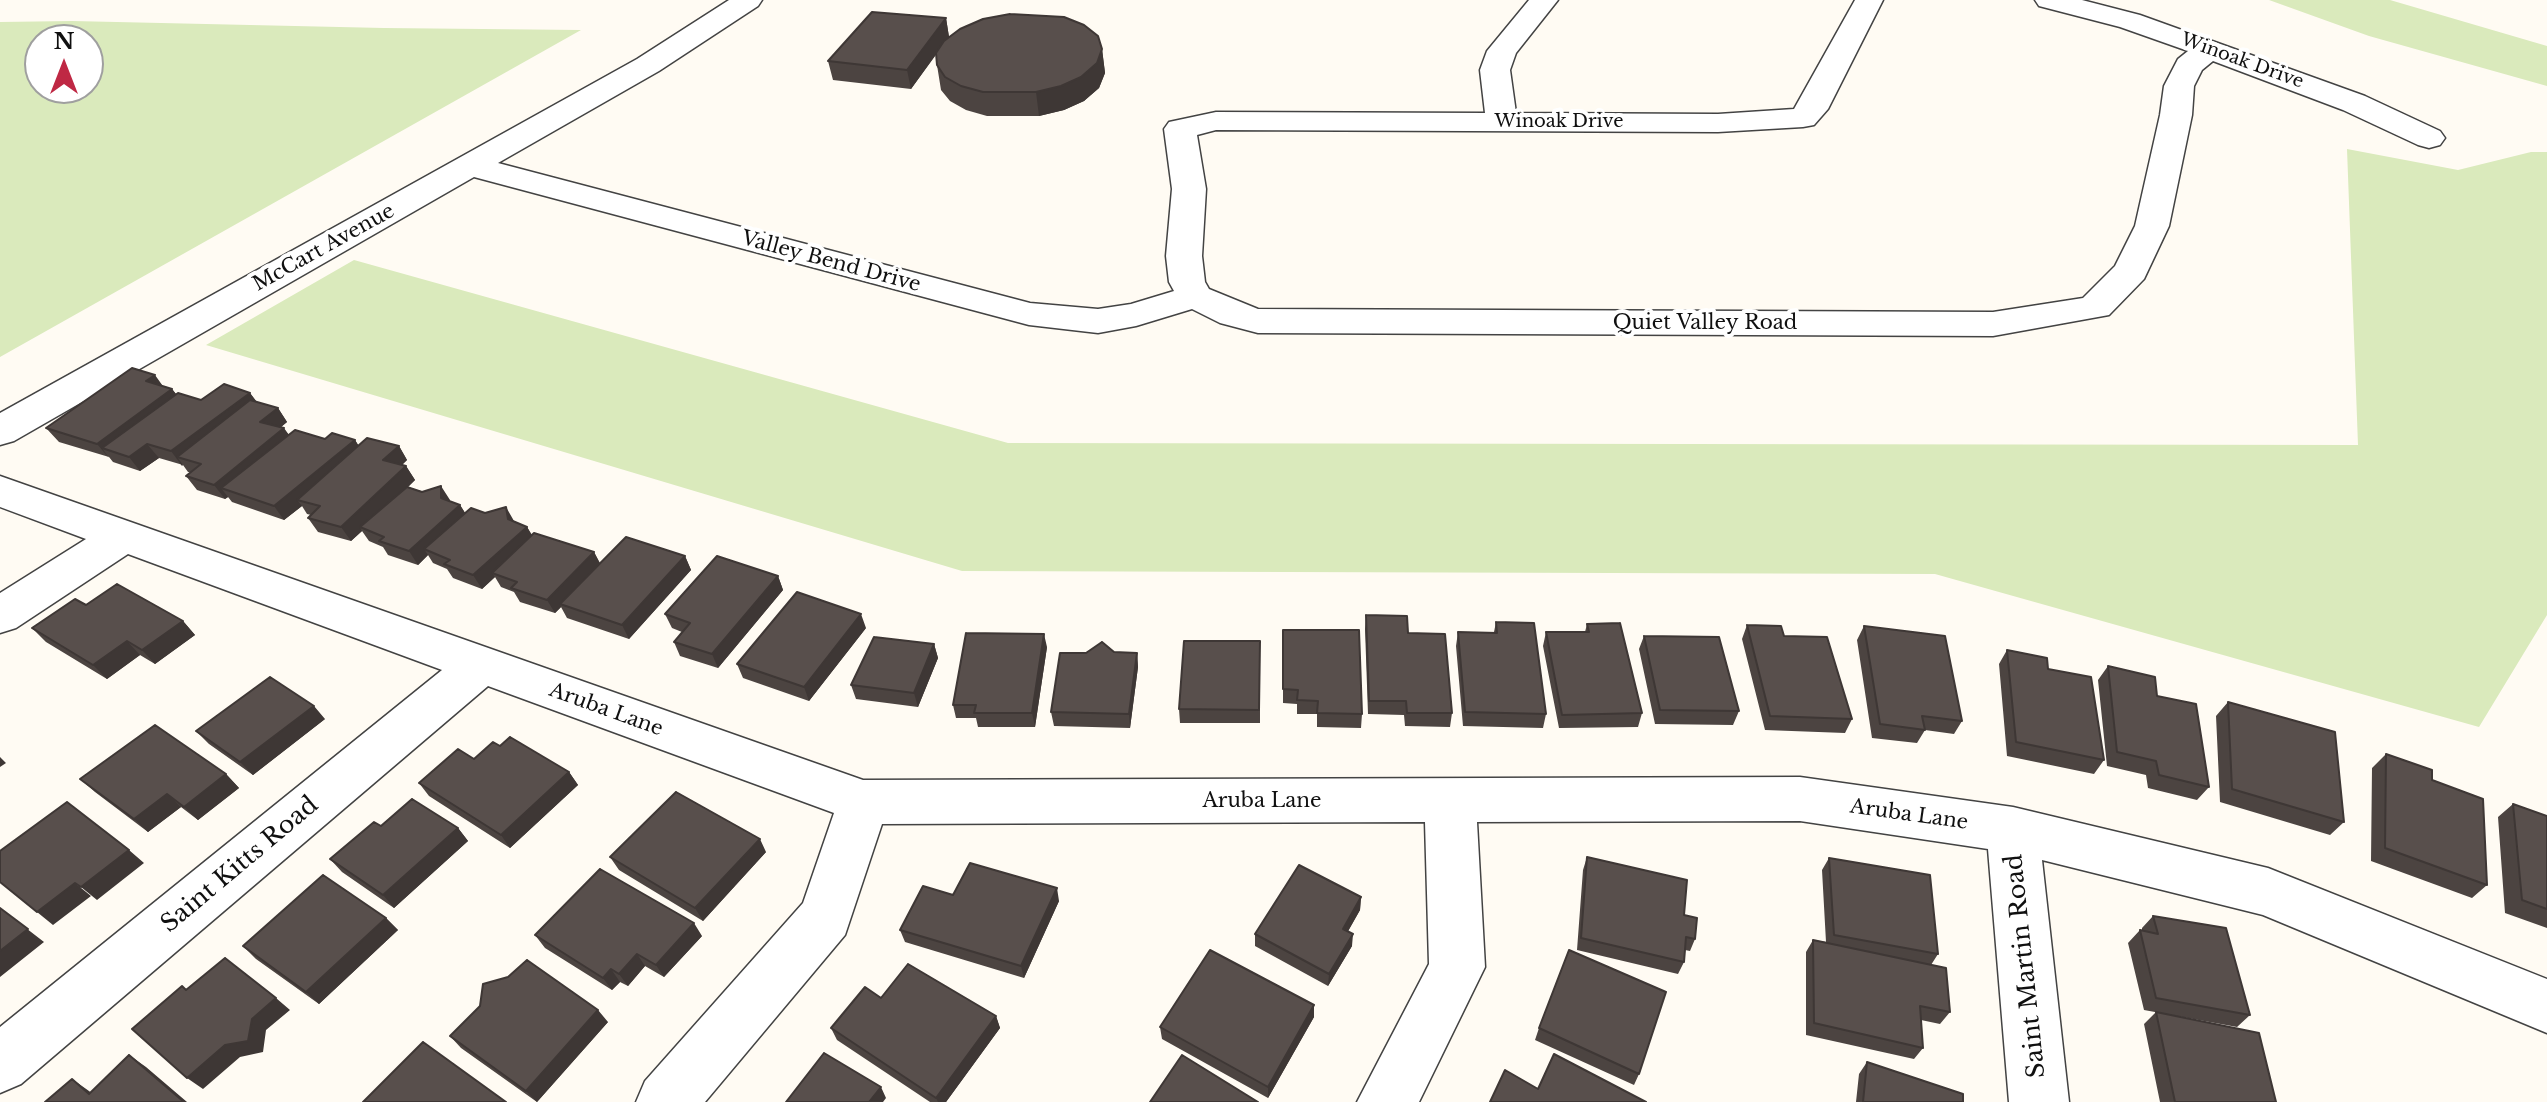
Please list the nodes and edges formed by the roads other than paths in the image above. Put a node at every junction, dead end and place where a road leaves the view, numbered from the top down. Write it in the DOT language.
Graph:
graph roads {
  1 [pos="696,0"];
  2 [pos="748,0"];
  3 [pos="1544,0"];
  4 [pos="1869,0"];
  5 [pos="2049,0"];
  6 [pos="2210,49"];
  7 [pos="648,65"];
  8 [pos="1503,122"];
  9 [pos="2429,138"];
  10 [pos="470,166"];
  11 [pos="1195,296"];
  12 [pos="0,431"];
  13 [pos="0,491"];
  14 [pos="123,536"];
  15 [pos="0,616"];
  16 [pos="481,665"];
  17 [pos="1450,800"];
  18 [pos="863,802"];
  19 [pos="2013,830"];
  20 [pos="2547,1006"];
  21 [pos="0,1064"];
  22 [pos="666,1102"];
  23 [pos="1387,1102"];
  24 [pos="2039,1102"];
  1 -- 7 [label="street, McCart Avenue"];
  2 -- 7 [label="street, McCart Avenue"];
  3 -- 8 [label="street"];
  4 -- 8 [label="street, Winoak Drive"];
  5 -- 6 [label="street, Winoak Drive"];
  6 -- 9 [label="street, Winoak Drive"];
  6 -- 11 [label="street, Quiet Valley Road"];
  7 -- 10 [label="street, McCart Avenue"];
  8 -- 11 [label="street, Winoak Drive"];
  10 -- 11 [label="street, Valley Bend Drive"];
  10 -- 12 [label="street, McCart Avenue"];
  13 -- 14 [label="street, Aruba Lane"];
  14 -- 15 [label="street"];
  14 -- 16 [label="street, Aruba Lane"];
  16 -- 18 [label="street, Aruba Lane"];
  16 -- 21 [label="street, Saint Kitts Road"];
  17 -- 18 [label="street, Aruba Lane"];
  17 -- 19 [label="street, Aruba Lane"];
  17 -- 23 [label="street"];
  18 -- 22 [label="street"];
  19 -- 20 [label="street, Aruba Lane"];
  19 -- 24 [label="street, Saint Martin Road"];
}
